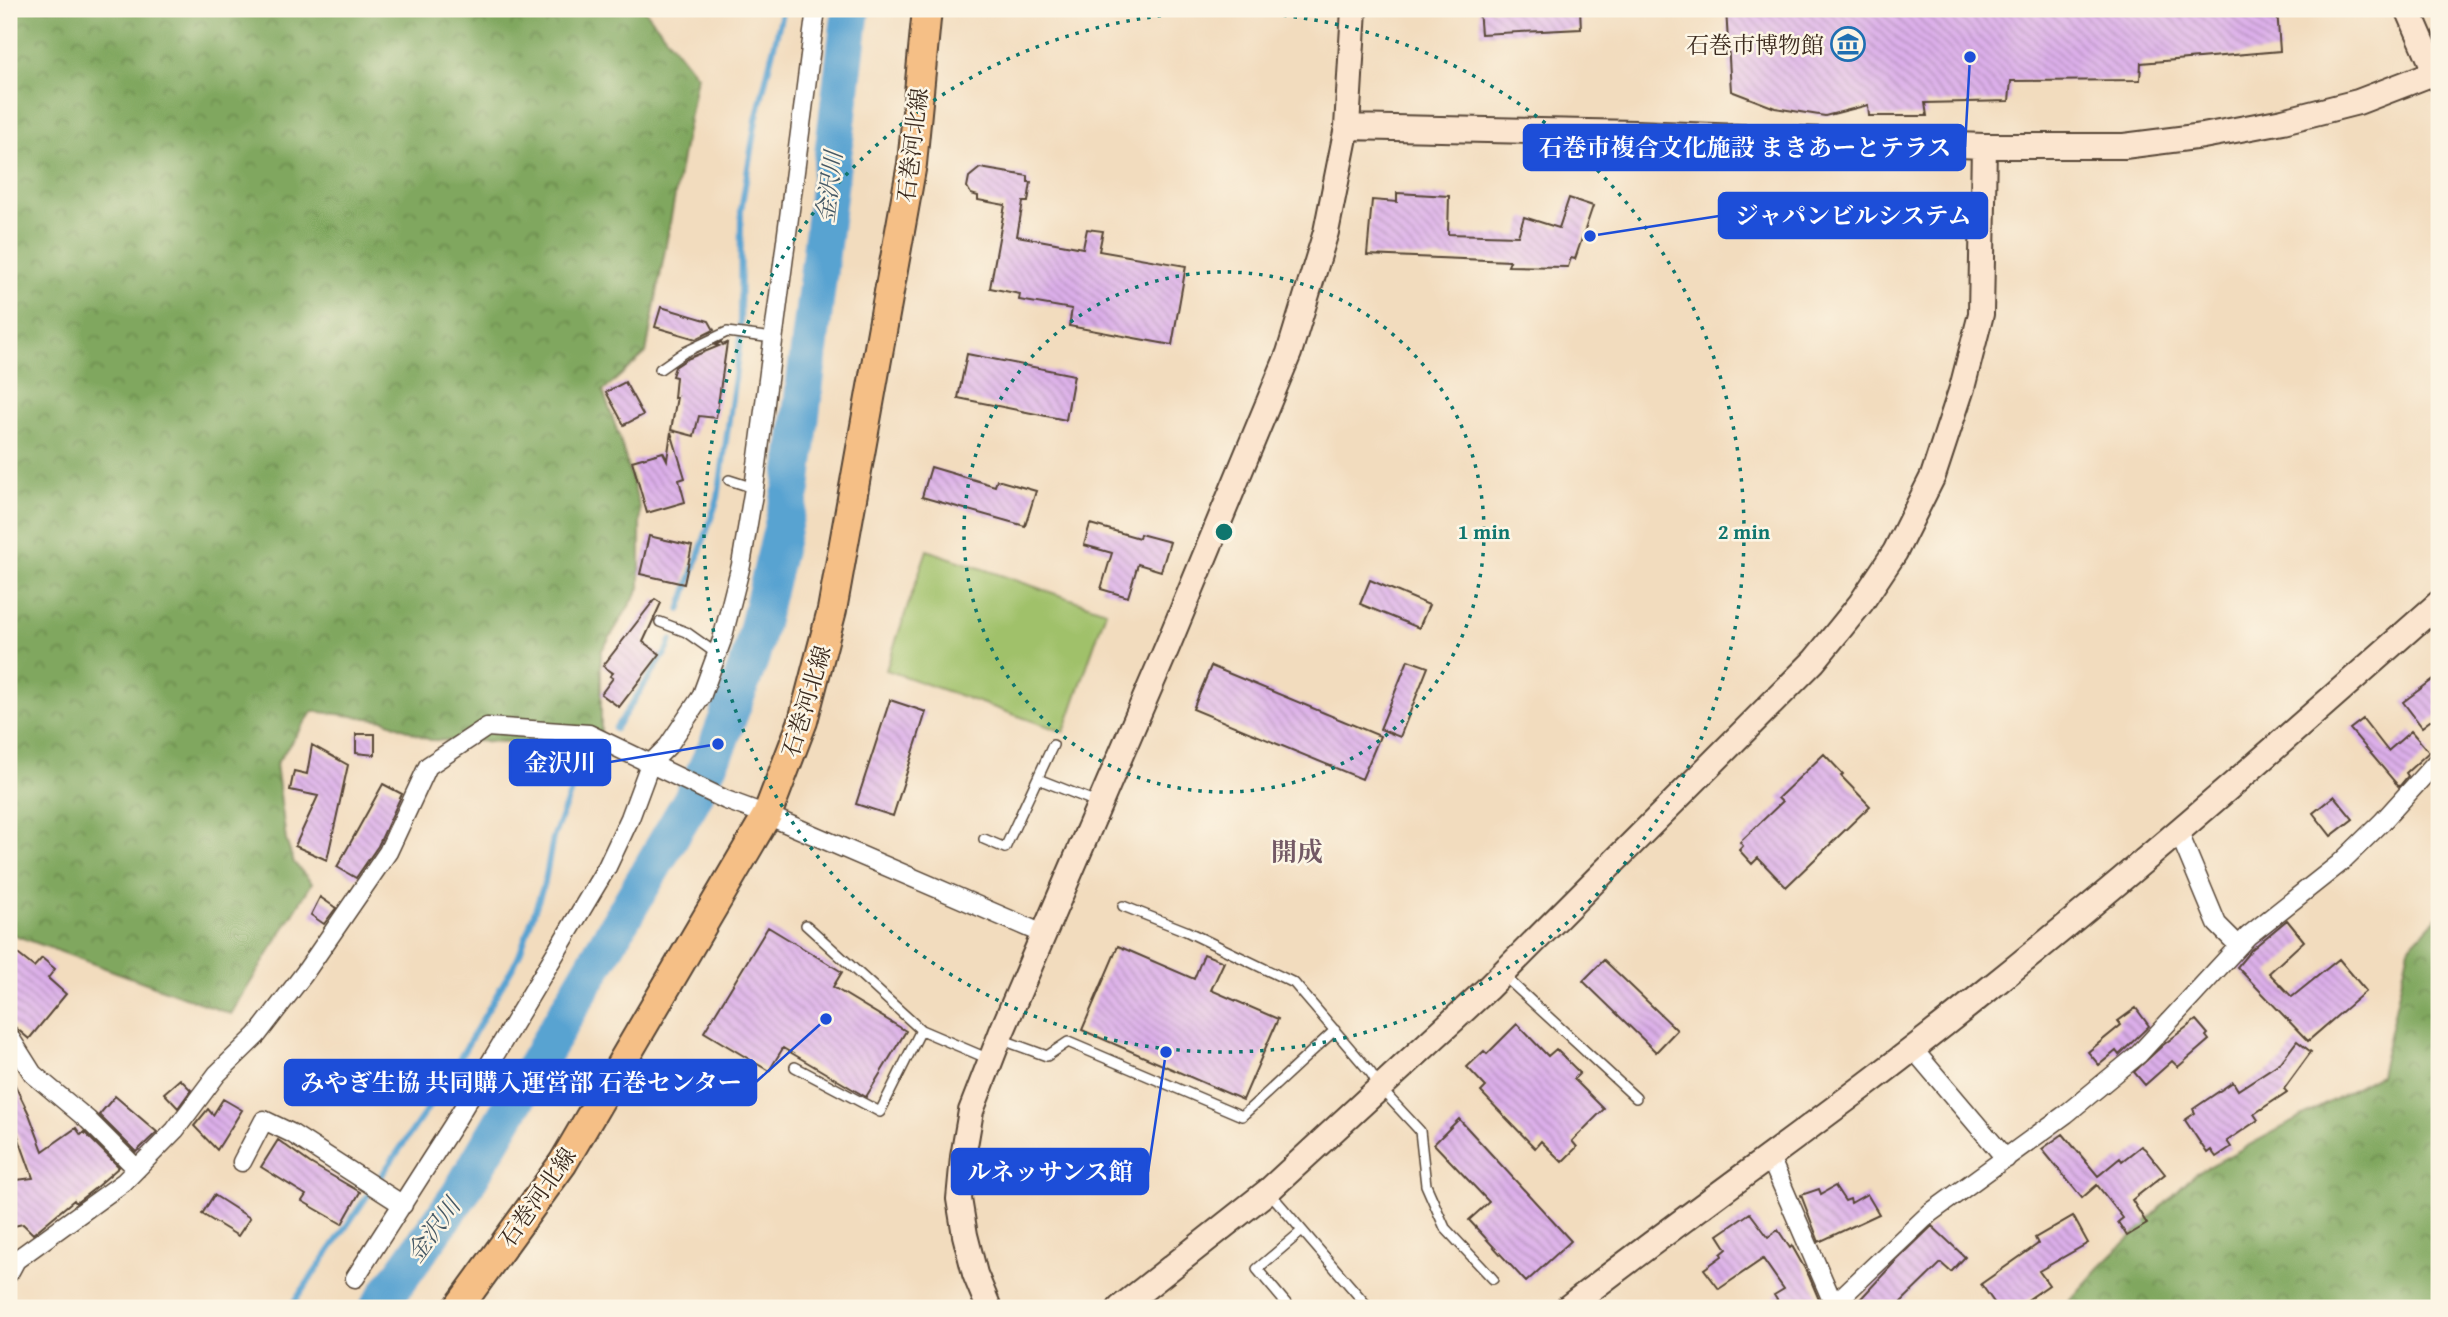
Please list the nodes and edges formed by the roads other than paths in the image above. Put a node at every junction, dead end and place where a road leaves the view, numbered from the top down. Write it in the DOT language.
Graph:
graph roads {
  1 [pos="816,9"];
  2 [pos="927,9"];
  3 [pos="1354,9"];
  4 [pos="2408,9"];
  5 [pos="2438,74"];
  6 [pos="1347,127"];
  7 [pos="1983,146"];
  8 [pos="773,338"];
  9 [pos="660,369"];
  10 [pos="729,480"];
  11 [pos="754,488"];
  12 [pos="2439,603"];
  13 [pos="660,622"];
  14 [pos="717,654"];
  15 [pos="1053,745"];
  16 [pos="2439,759"];
  17 [pos="658,767"];
  18 [pos="1038,779"];
  19 [pos="1099,803"];
  20 [pos="767,815"];
  21 [pos="2179,833"];
  22 [pos="984,839"];
  23 [pos="1123,906"];
  24 [pos="806,925"];
  25 [pos="1043,934"];
  26 [pos="2239,946"];
  27 [pos="1502,974"];
  28 [pos="921,1030"];
  29 [pos="1335,1030"];
  30 [pos="9,1036"];
  31 [pos="995,1049"];
  32 [pos="1913,1049"];
  33 [pos="795,1067"];
  34 [pos="1380,1088"];
  35 [pos="1636,1098"];
  36 [pos="1769,1155"];
  37 [pos="2006,1159"];
  38 [pos="242,1162"];
  39 [pos="136,1169"];
  40 [pos="1268,1191"];
  41 [pos="398,1202"];
  42 [pos="1303,1231"];
  43 [pos="9,1273"];
  44 [pos="355,1278"];
  45 [pos="1493,1279"];
  46 [pos="1135,1305"];
  47 [pos="1832,1306"];
  48 [pos="458,1308"];
  49 [pos="989,1308"];
  50 [pos="1290,1308"];
  51 [pos="1369,1308"];
  52 [pos="1567,1308"];
  1 -- 8 [label="street"];
  2 -- 20 [label="main road, 石巻河北線"];
  3 -- 6 [label="street"];
  4 -- 5 [label="street"];
  5 -- 7 [label="street"];
  6 -- 7 [label="street"];
  6 -- 19 [label="street"];
  7 -- 27 [label="street"];
  8 -- 9 [label="lane"];
  8 -- 11 [label="street"];
  10 -- 11 [label="lane"];
  11 -- 14 [label="street"];
  12 -- 21 [label="street"];
  13 -- 14 [label="lane"];
  14 -- 17 [label="street"];
  15 -- 18 [label="lane"];
  16 -- 26 [label="street"];
  17 -- 20 [label="street"];
  17 -- 39 [label="street"];
  17 -- 41 [label="street"];
  18 -- 19 [label="lane"];
  18 -- 22 [label="lane"];
  19 -- 25 [label="street"];
  20 -- 25 [label="street"];
  20 -- 48 [label="main road, 石巻河北線"];
  21 -- 26 [label="street"];
  21 -- 32 [label="street"];
  23 -- 29 [label="lane"];
  24 -- 28 [label="lane"];
  25 -- 31 [label="street"];
  26 -- 37 [label="street"];
  27 -- 34 [label="street"];
  27 -- 35 [label="lane"];
  28 -- 31 [label="lane"];
  28 -- 33 [label="lane"];
  29 -- 31 [label="lane"];
  29 -- 34 [label="lane"];
  30 -- 39 [label="street"];
  31 -- 49 [label="street"];
  32 -- 36 [label="street"];
  32 -- 37 [label="street"];
  34 -- 40 [label="street"];
  34 -- 45 [label="lane"];
  36 -- 47 [label="street"];
  36 -- 52 [label="street"];
  37 -- 47 [label="street"];
  38 -- 41 [label="street"];
  39 -- 43 [label="street"];
  40 -- 42 [label="lane"];
  40 -- 46 [label="street"];
  41 -- 44 [label="street"];
  42 -- 50 [label="lane"];
  42 -- 51 [label="lane"];
}
